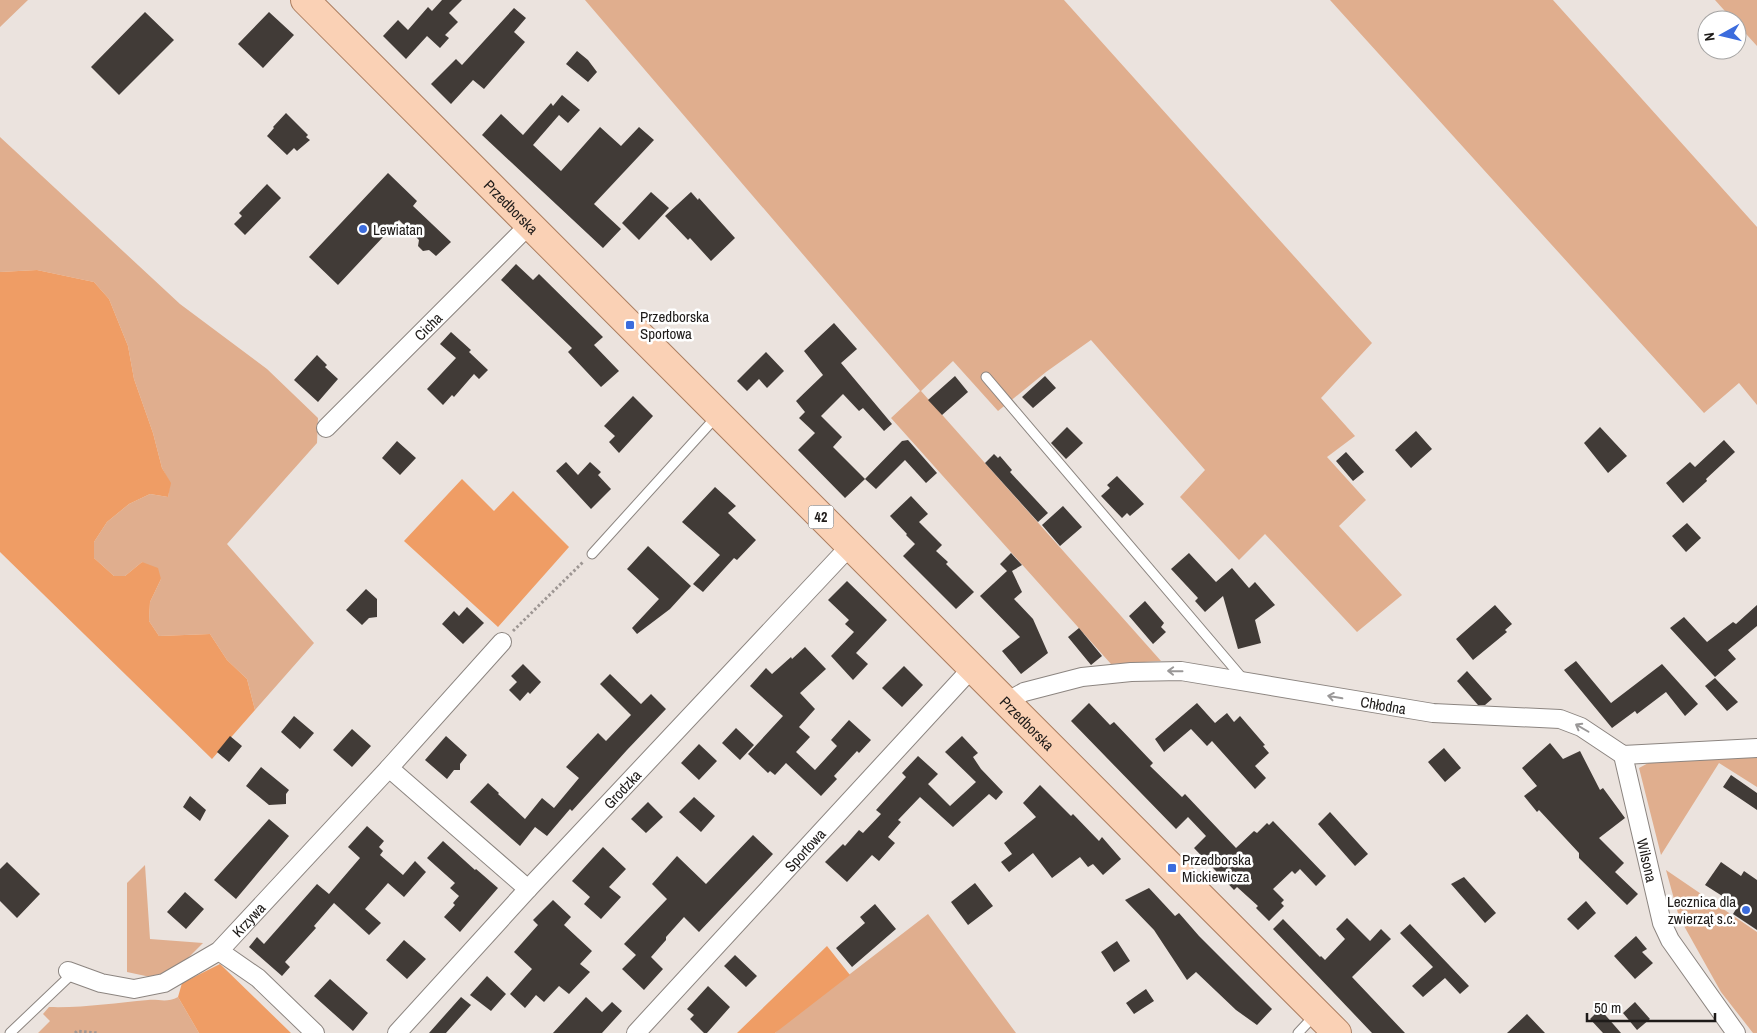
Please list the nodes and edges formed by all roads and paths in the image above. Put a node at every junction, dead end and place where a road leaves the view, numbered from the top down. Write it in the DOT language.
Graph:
graph roads {
  1 [pos="305,0"];
  2 [pos="530,224"];
  3 [pos="986,378"];
  4 [pos="719,414"];
  5 [pos="326,428"];
  6 [pos="850,546"];
  7 [pos="592,554"];
  8 [pos="502,642"];
  9 [pos="972,668"];
  10 [pos="1245,681"];
  11 [pos="1006,702"];
  12 [pos="1757,748"];
  13 [pos="1623,755"];
  14 [pos="389,768"];
  15 [pos="528,890"];
  16 [pos="219,951"];
  17 [pos="71,972"];
  18 [pos="1317,1013"];
  19 [pos="10,1033"];
  20 [pos="75,1033"];
  21 [pos="98,1033"];
  22 [pos="315,1033"];
  23 [pos="397,1033"];
  24 [pos="636,1033"];
  25 [pos="1298,1033"];
  26 [pos="1337,1033"];
  27 [pos="1736,1033"];
  1 -- 2 [label="main road, Przedborska / 42"];
  2 -- 4 [label="main road, Przedborska / 42"];
  2 -- 5 [label="street, Cicha"];
  3 -- 10 [label="lane"];
  4 -- 6 [label="main road, Przedborska / 42"];
  4 -- 7 [label="lane"];
  6 -- 9 [label="main road, Przedborska / 42"];
  6 -- 15 [label="street, Grodzka"];
  7 -- 8 [label="path"];
  8 -- 14 [label="street, Krzywa"];
  9 -- 11 [label="main road, Przedborska / 42"];
  9 -- 24 [label="street, Sportowa"];
  10 -- 11 [label="street, Chłodna, one-way"];
  13 -- 10 [label="street, Chłodna, one-way"];
  11 -- 18 [label="main road, Przedborska / 42"];
  12 -- 13 [label="street"];
  13 -- 27 [label="street, Wilsona"];
  14 -- 15 [label="street"];
  14 -- 16 [label="street, Krzywa"];
  15 -- 23 [label="street, Grodzka"];
  16 -- 17 [label="street, Krzywa"];
  16 -- 22 [label="street"];
  17 -- 19 [label="lane"];
  18 -- 25 [label="lane"];
  18 -- 26 [label="main road, Przedborska / 42"];
  20 -- 21 [label="path"];
}
